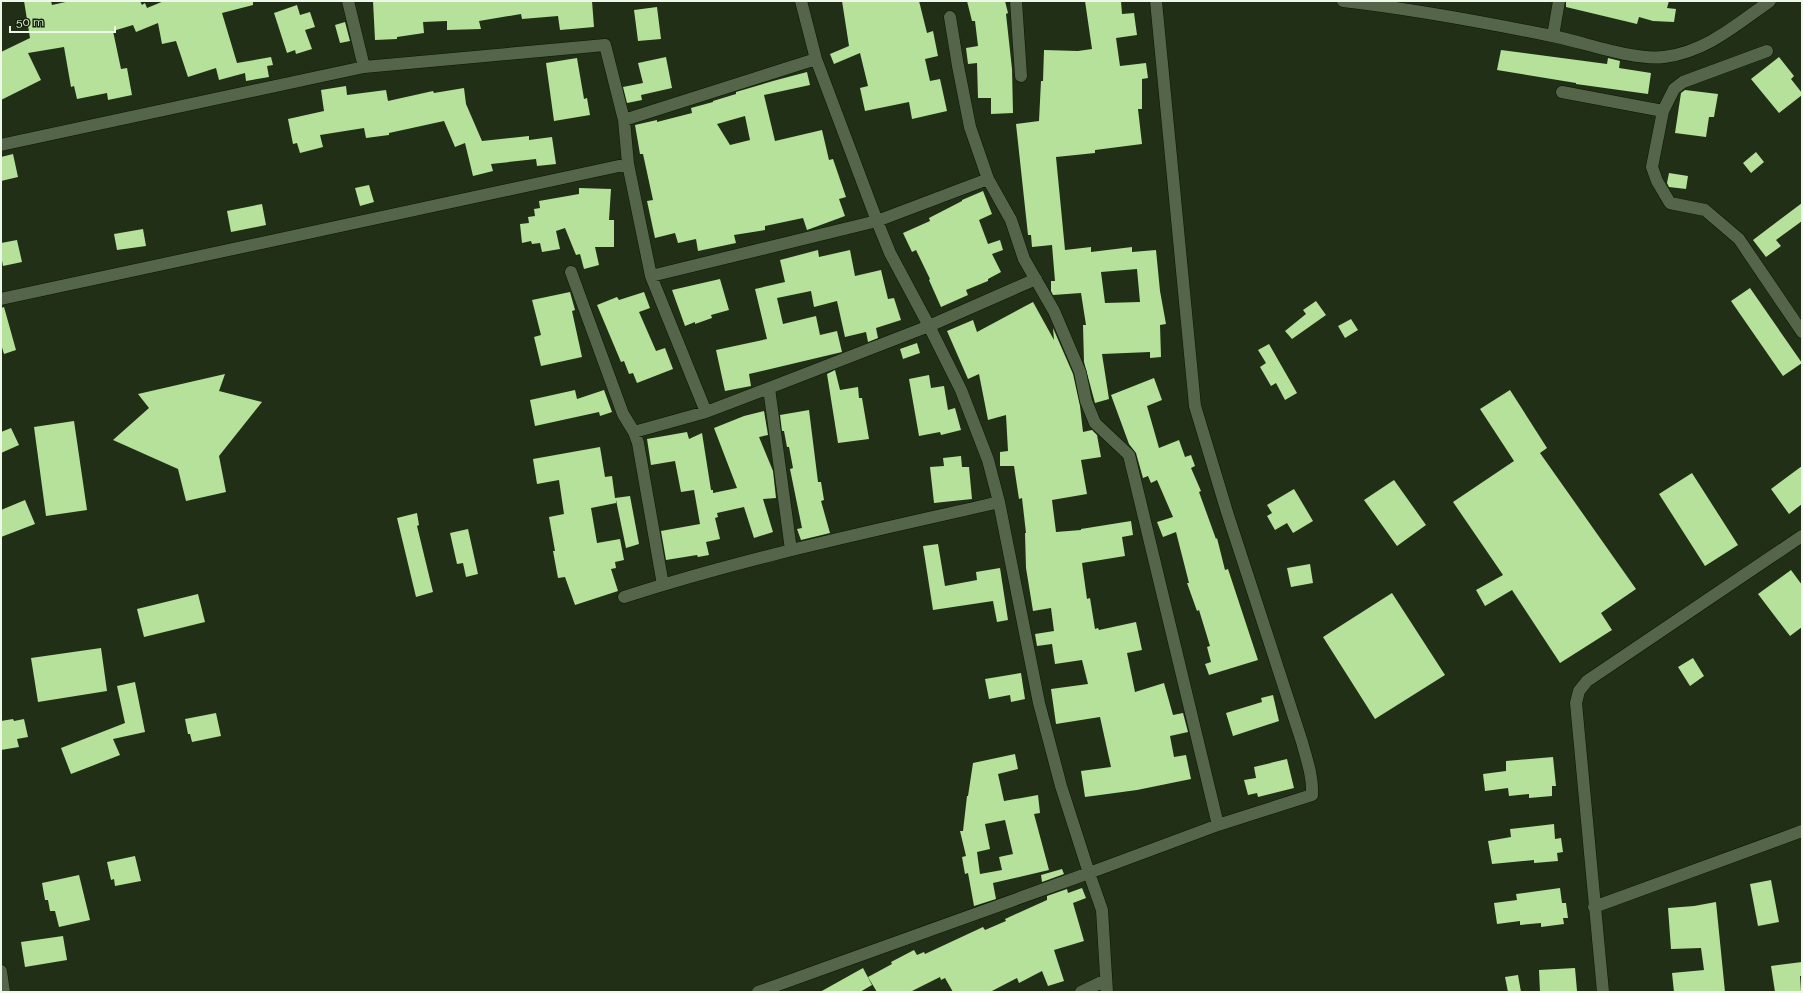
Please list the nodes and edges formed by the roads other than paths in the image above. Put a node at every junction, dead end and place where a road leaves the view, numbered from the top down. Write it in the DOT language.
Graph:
graph roads {
  1 [pos="348,1"];
  2 [pos="801,1"];
  3 [pos="1016,1"];
  4 [pos="1156,1"];
  5 [pos="1343,1"];
  6 [pos="1559,1"];
  7 [pos="1770,1"];
  8 [pos="1394,4"];
  9 [pos="950,17"];
  10 [pos="1553,36"];
  11 [pos="1767,51"];
  12 [pos="816,59"];
  13 [pos="364,67"];
  14 [pos="1021,76"];
  15 [pos="1562,92"];
  16 [pos="1663,111"];
  17 [pos="624,120"];
  18 [pos="1,145"];
  19 [pos="628,164"];
  20 [pos="988,179"];
  21 [pos="877,220"];
  22 [pos="571,272"];
  23 [pos="651,276"];
  24 [pos="1036,279"];
  25 [pos="1,299"];
  26 [pos="929,326"];
  27 [pos="1802,332"];
  28 [pos="769,388"];
  29 [pos="706,412"];
  30 [pos="634,432"];
  31 [pos="999,502"];
  32 [pos="1802,536"];
  33 [pos="790,550"];
  34 [pos="663,585"];
  35 [pos="624,597"];
  36 [pos="1218,825"];
  37 [pos="1802,830"];
  38 [pos="1089,873"];
  39 [pos="1594,907"];
  40 [pos="1,971"];
  41 [pos="1106,980"];
  42 [pos="4,992"];
  43 [pos="758,992"];
  44 [pos="1081,992"];
  45 [pos="1107,992"];
  46 [pos="1603,992"];
  1 -- 13 [label="street"];
  2 -- 12 [label="street"];
  3 -- 14 [label="street"];
  4 -- 36 [label="street"];
  5 -- 8 [label="street"];
  6 -- 10 [label="street"];
  7 -- 10 [label="street"];
  8 -- 10 [label="street"];
  9 -- 20 [label="street"];
  11 -- 16 [label="street"];
  12 -- 17 [label="street"];
  12 -- 21 [label="street"];
  13 -- 17 [label="street"];
  13 -- 18 [label="street"];
  15 -- 16 [label="street"];
  16 -- 27 [label="street"];
  17 -- 19 [label="street"];
  19 -- 23 [label="street"];
  19 -- 25 [label="street"];
  20 -- 21 [label="street"];
  20 -- 24 [label="street"];
  21 -- 23 [label="street"];
  21 -- 26 [label="street"];
  22 -- 30 [label="street"];
  23 -- 29 [label="street"];
  24 -- 26 [label="street"];
  24 -- 36 [label="street"];
  26 -- 28 [label="street"];
  26 -- 31 [label="street"];
  28 -- 29 [label="street"];
  28 -- 33 [label="street"];
  29 -- 30 [label="street"];
  30 -- 34 [label="street"];
  31 -- 33 [label="street"];
  31 -- 38 [label="street"];
  32 -- 39 [label="street"];
  33 -- 34 [label="street"];
  34 -- 35 [label="street"];
  36 -- 38 [label="street"];
  37 -- 39 [label="street"];
  38 -- 41 [label="street"];
  38 -- 43 [label="street"];
  39 -- 46 [label="street"];
  40 -- 42 [label="street"];
  41 -- 44 [label="street"];
  41 -- 45 [label="street"];
}
